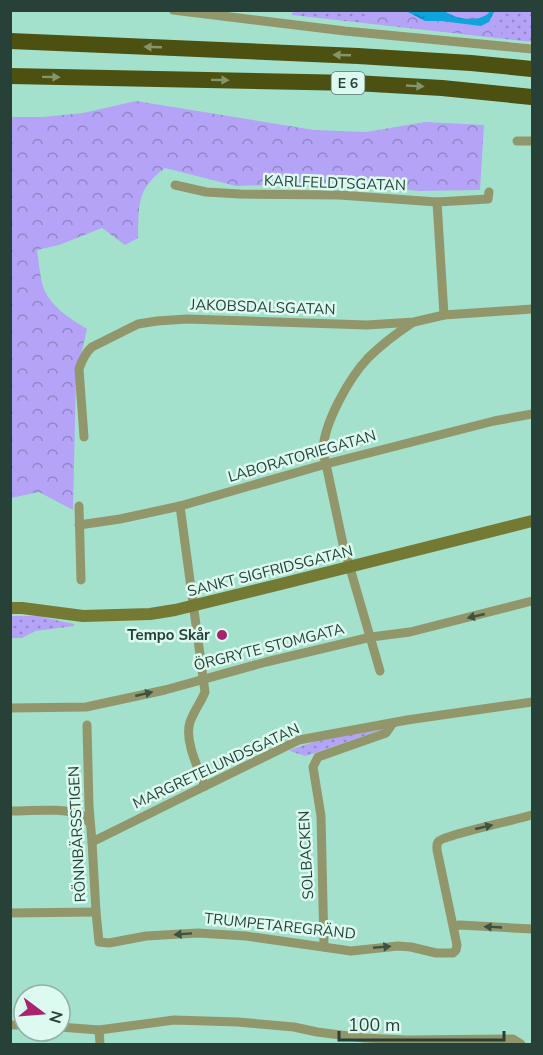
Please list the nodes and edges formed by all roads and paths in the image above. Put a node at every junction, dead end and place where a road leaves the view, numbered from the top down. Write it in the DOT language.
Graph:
graph roads {
  1 [pos="173,10"];
  2 [pos="10,41"];
  3 [pos="532,49"];
  4 [pos="532,69"];
  5 [pos="10,76"];
  6 [pos="532,97"];
  7 [pos="517,141"];
  8 [pos="532,141"];
  9 [pos="175,185"];
  10 [pos="489,192"];
  11 [pos="437,202"];
  12 [pos="532,309"];
  13 [pos="444,315"];
  14 [pos="414,322"];
  15 [pos="532,414"];
  16 [pos="84,437"];
  17 [pos="326,464"];
  18 [pos="79,506"];
  19 [pos="180,506"];
  20 [pos="532,521"];
  21 [pos="79,525"];
  22 [pos="350,567"];
  23 [pos="81,580"];
  24 [pos="532,601"];
  25 [pos="194,605"];
  26 [pos="10,608"];
  27 [pos="371,637"];
  28 [pos="380,671"];
  29 [pos="203,679"];
  30 [pos="532,702"];
  31 [pos="10,708"];
  32 [pos="393,723"];
  33 [pos="87,724"];
  34 [pos="314,763"];
  35 [pos="205,786"];
  36 [pos="10,811"];
  37 [pos="532,815"];
  38 [pos="90,823"];
  39 [pos="92,842"];
  40 [pos="96,912"];
  41 [pos="10,914"];
  42 [pos="454,926"];
  43 [pos="532,929"];
  44 [pos="99,942"];
  45 [pos="324,947"];
  46 [pos="72,1029"];
  47 [pos="99,1030"];
  48 [pos="100,1044"];
  49 [pos="521,1044"];
  1 -- 3 [label="street"];
  4 -- 2 [label="highway, E 6, one-way"];
  5 -- 6 [label="highway, E 6, one-way"];
  7 -- 8 [label="street"];
  9 -- 11 [label="street, KARLFELDTSGATAN"];
  10 -- 11 [label="street, KARLFELDTSGATAN"];
  11 -- 13 [label="street"];
  12 -- 13 [label="street, JAKOBSDALSGATAN"];
  13 -- 14 [label="street, JAKOBSDALSGATAN"];
  14 -- 16 [label="street, JAKOBSDALSGATAN"];
  14 -- 17 [label="street"];
  15 -- 17 [label="street, LABORATORIEGATAN"];
  17 -- 19 [label="street, LABORATORIEGATAN"];
  17 -- 22 [label="street"];
  18 -- 21 [label="street"];
  19 -- 21 [label="street, LABORATORIEGATAN"];
  19 -- 25 [label="street"];
  20 -- 22 [label="street, SANKT SIGFRIDSGATAN"];
  21 -- 23 [label="street"];
  22 -- 25 [label="street, SANKT SIGFRIDSGATAN"];
  22 -- 27 [label="street"];
  24 -- 27 [label="street, ÖRGRYTE STOMGATA, one-way"];
  25 -- 26 [label="street, SANKT SIGFRIDSGATAN"];
  25 -- 29 [label="street"];
  27 -- 28 [label="street"];
  27 -- 29 [label="street, ÖRGRYTE STOMGATA"];
  31 -- 29 [label="street, ÖRGRYTE STOMGATA, one-way"];
  29 -- 35 [label="street"];
  30 -- 32 [label="street, MARGRETELUNDSGATAN"];
  32 -- 34 [label="street, MARGRETELUNDSGATAN"];
  32 -- 35 [label="street, MARGRETELUNDSGATAN"];
  33 -- 38 [label="street, RÖNNBÄRSSTIGEN"];
  34 -- 45 [label="street, SOLBACKEN"];
  35 -- 39 [label="street, MARGRETELUNDSGATAN"];
  36 -- 38 [label="street"];
  42 -- 37 [label="street, one-way"];
  38 -- 39 [label="street, RÖNNBÄRSSTIGEN"];
  39 -- 40 [label="street, RÖNNBÄRSSTIGEN"];
  40 -- 41 [label="street"];
  40 -- 44 [label="street, RÖNNBÄRSSTIGEN"];
  43 -- 42 [label="street, one-way"];
  45 -- 42 [label="street, TRUMPETAREGRÄND, one-way"];
  45 -- 44 [label="street, TRUMPETAREGRÄND, one-way"];
  46 -- 47 [label="street"];
  47 -- 48 [label="street"];
  47 -- 49 [label="street"];
}
